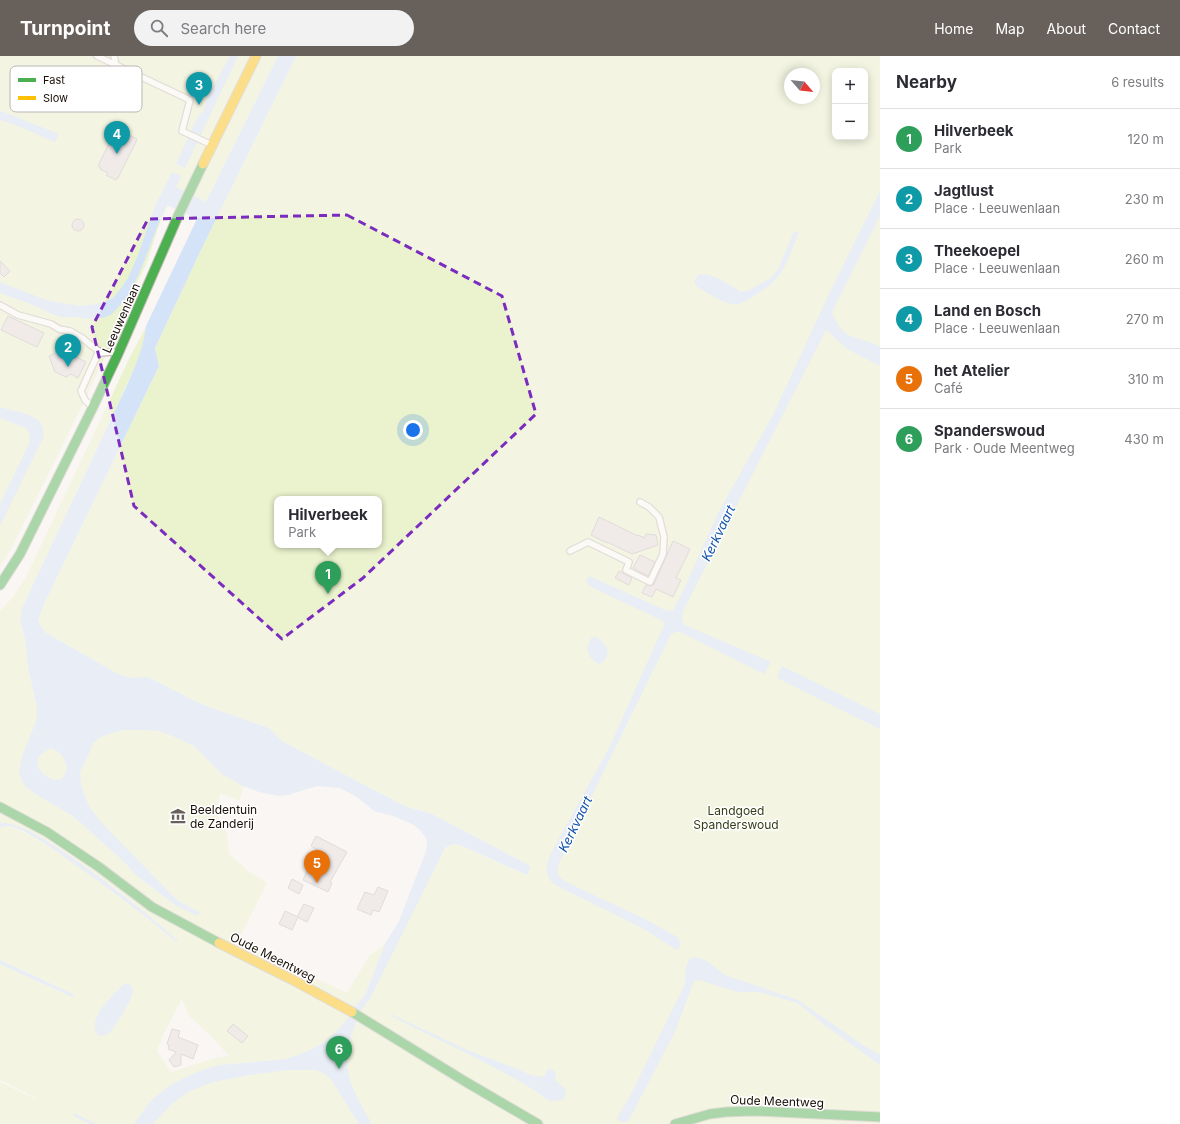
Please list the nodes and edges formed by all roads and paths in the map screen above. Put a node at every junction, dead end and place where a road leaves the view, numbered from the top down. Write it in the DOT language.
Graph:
graph roads {
  1 [pos="97,56"];
  2 [pos="114,56"];
  3 [pos="256,56"];
  4 [pos="116,65"];
  5 [pos="142,77"];
  6 [pos="212,145"];
  7 [pos="0,305"];
  8 [pos="99,351"];
  9 [pos="118,354"];
  10 [pos="93,407"];
  11 [pos="640,502"];
  12 [pos="570,551"];
  13 [pos="0,585"];
  14 [pos="0,807"];
  15 [pos="880,1117"];
  16 [pos="538,1124"];
  17 [pos="675,1124"];
  1 -- 4 [label="lane"];
  2 -- 4 [label="lane"];
  3 -- 6 [label="street, Leeuwenlaan"];
  5 -- 6 [label="lane"];
  6 -- 9 [label="street, Leeuwenlaan"];
  7 -- 8 [label="lane"];
  8 -- 9 [label="lane"];
  8 -- 10 [label="lane"];
  9 -- 10 [label="street, Leeuwenlaan"];
  10 -- 13 [label="street, Leeuwenlaan"];
  11 -- 12 [label="lane"];
  14 -- 16 [label="street, Oude Meentweg"];
  15 -- 17 [label="street, Oude Meentweg"];
}
